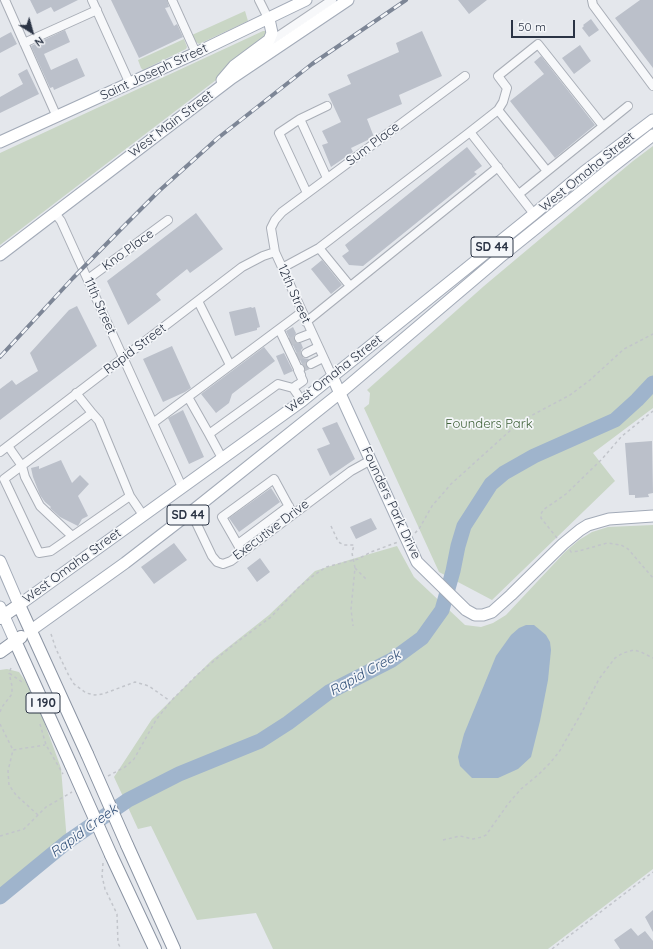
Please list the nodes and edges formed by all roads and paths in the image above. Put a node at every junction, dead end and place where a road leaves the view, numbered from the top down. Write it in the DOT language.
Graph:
graph roads {
  1 [pos="5,0"];
  2 [pos="92,0"];
  3 [pos="172,0"];
  4 [pos="259,0"];
  5 [pos="306,0"];
  6 [pos="332,0"];
  7 [pos="348,0"];
  8 [pos="592,0"];
  9 [pos="97,10"];
  10 [pos="269,19"];
  11 [pos="280,40"];
  12 [pos="24,43"];
  13 [pos="265,44"];
  14 [pos="196,53"];
  15 [pos="465,76"];
  16 [pos="130,84"];
  17 [pos="653,86"];
  18 [pos="217,90"];
  19 [pos="327,106"];
  20 [pos="628,106"];
  21 [pos="498,110"];
  22 [pos="57,117"];
  23 [pos="300,119"];
  24 [pos="653,120"];
  25 [pos="603,126"];
  26 [pos="470,132"];
  27 [pos="653,135"];
  28 [pos="0,142"];
  29 [pos="498,167"];
  30 [pos="547,171"];
  31 [pos="327,178"];
  32 [pos="307,193"];
  33 [pos="519,194"];
  34 [pos="282,212"];
  35 [pos="55,213"];
  36 [pos="534,214"];
  37 [pos="168,220"];
  38 [pos="319,248"];
  39 [pos="275,252"];
  40 [pos="0,255"];
  41 [pos="282,268"];
  42 [pos="88,279"];
  43 [pos="350,286"];
  44 [pos="198,301"];
  45 [pos="302,312"];
  46 [pos="306,322"];
  47 [pos="280,329"];
  48 [pos="312,333"];
  49 [pos="653,334"];
  50 [pos="299,338"];
  51 [pos="318,347"];
  52 [pos="306,353"];
  53 [pos="123,358"];
  54 [pos="323,358"];
  55 [pos="311,364"];
  56 [pos="230,365"];
  57 [pos="332,376"];
  58 [pos="293,388"];
  59 [pos="76,393"];
  60 [pos="340,393"];
  61 [pos="188,397"];
  62 [pos="302,401"];
  63 [pos="653,411"];
  64 [pos="92,413"];
  65 [pos="153,423"];
  66 [pos="209,434"];
  67 [pos="8,446"];
  68 [pos="0,452"];
  69 [pos="222,458"];
  70 [pos="371,460"];
  71 [pos="22,466"];
  72 [pos="182,487"];
  73 [pos="130,496"];
  74 [pos="289,506"];
  75 [pos="191,512"];
  76 [pos="294,514"];
  77 [pos="143,516"];
  78 [pos="653,516"];
  79 [pos="331,526"];
  80 [pos="72,536"];
  81 [pos="406,538"];
  82 [pos="238,544"];
  83 [pos="563,544"];
  84 [pos="242,552"];
  85 [pos="354,560"];
  86 [pos="0,561"];
  87 [pos="354,568"];
  88 [pos="653,578"];
  89 [pos="367,580"];
  90 [pos="19,604"];
  91 [pos="1,614"];
  92 [pos="353,626"];
  93 [pos="30,630"];
  94 [pos="52,634"];
  95 [pos="15,641"];
  96 [pos="0,652"];
  97 [pos="653,658"];
  98 [pos="11,668"];
  99 [pos="9,673"];
  100 [pos="24,684"];
  101 [pos="171,701"];
  102 [pos="0,712"];
  103 [pos="40,723"];
  104 [pos="0,724"];
  105 [pos="46,745"];
  106 [pos="13,750"];
  107 [pos="68,770"];
  108 [pos="106,777"];
  109 [pos="74,791"];
  110 [pos="38,815"];
  111 [pos="0,836"];
  112 [pos="443,840"];
  113 [pos="107,857"];
  114 [pos="653,872"];
  115 [pos="152,899"];
  116 [pos="121,949"];
  117 [pos="156,949"];
  118 [pos="174,949"];
  119 [pos="180,949"];
  120 [pos="552,949"];
  1 -- 12 [label="street"];
  2 -- 9 [label="street"];
  3 -- 14 [label="street"];
  4 -- 10 [label="street"];
  5 -- 10 [label="main road, Saint Joseph Street"];
  6 -- 11 [label="street"];
  7 -- 11 [label="main road, West Main Street"];
  8 -- 17 [label="street"];
  9 -- 12 [label="street"];
  9 -- 16 [label="street"];
  10 -- 11 [label="street"];
  10 -- 13 [label="main road"];
  10 -- 14 [label="main road, Saint Joseph Street"];
  11 -- 13 [label="street"];
  11 -- 18 [label="main road, West Main Street"];
  12 -- 22 [label="street"];
  13 -- 18 [label="main road"];
  14 -- 16 [label="main road, Saint Joseph Street"];
  15 -- 31 [label="street, Sum Place"];
  16 -- 22 [label="main road, Saint Joseph Street"];
  18 -- 35 [label="main road, West Main Street"];
  19 -- 23 [label="street"];
  20 -- 25 [label="street"];
  21 -- 25 [label="street"];
  21 -- 26 [label="street"];
  21 -- 30 [label="street"];
  22 -- 28 [label="main road, Saint Joseph Street"];
  23 -- 31 [label="street"];
  23 -- 32 [label="street"];
  24 -- 36 [label="main road, West Omaha Street / SD 44"];
  25 -- 30 [label="street"];
  26 -- 29 [label="street"];
  26 -- 38 [label="street"];
  27 -- 60 [label="main road, West Omaha Street / SD 44"];
  29 -- 33 [label="street"];
  29 -- 43 [label="street"];
  30 -- 33 [label="street"];
  31 -- 32 [label="street, Sum Place"];
  32 -- 34 [label="street, Sum Place"];
  33 -- 36 [label="street"];
  34 -- 39 [label="street, 12th Street"];
  35 -- 40 [label="main road, West Main Street"];
  35 -- 42 [label="street, 11th Street"];
  36 -- 57 [label="main road, West Omaha Street / SD 44"];
  37 -- 42 [label="street, Kno Place"];
  38 -- 41 [label="street"];
  38 -- 43 [label="street"];
  39 -- 41 [label="street, 12th Street"];
  39 -- 44 [label="street, Rapid Street"];
  41 -- 45 [label="street, 12th Street"];
  42 -- 53 [label="street, 11th Street"];
  43 -- 46 [label="street"];
  44 -- 53 [label="street, Rapid Street"];
  44 -- 56 [label="street"];
  45 -- 46 [label="street, 12th Street"];
  45 -- 47 [label="street"];
  46 -- 48 [label="street, 12th Street"];
  47 -- 56 [label="street"];
  47 -- 58 [label="street"];
  48 -- 50 [label="street"];
  48 -- 51 [label="street, 12th Street"];
  49 -- 81 [label="path"];
  51 -- 52 [label="street"];
  51 -- 54 [label="street, 12th Street"];
  53 -- 59 [label="street, Rapid Street"];
  53 -- 65 [label="street, 11th Street"];
  54 -- 55 [label="street"];
  54 -- 57 [label="street, 12th Street"];
  56 -- 61 [label="street"];
  57 -- 60 [label="main road, Founders Park Drive"];
  57 -- 62 [label="main road, West Omaha Street / SD 44"];
  58 -- 62 [label="street"];
  58 -- 66 [label="street"];
  59 -- 64 [label="street"];
  59 -- 67 [label="street, Rapid Street"];
  60 -- 70 [label="main road, Founders Park Drive"];
  60 -- 75 [label="main road, West Omaha Street / SD 44"];
  61 -- 65 [label="street"];
  61 -- 66 [label="street"];
  62 -- 69 [label="main road, West Omaha Street / SD 44"];
  63 -- 83 [label="path"];
  64 -- 71 [label="street"];
  64 -- 73 [label="street"];
  65 -- 72 [label="street, 11th Street"];
  66 -- 69 [label="street"];
  67 -- 68 [label="street, Rapid Street"];
  67 -- 71 [label="street"];
  69 -- 72 [label="main road, West Omaha Street / SD 44"];
  70 -- 76 [label="street, Executive Drive"];
  70 -- 81 [label="main road, Founders Park Drive"];
  71 -- 80 [label="street"];
  71 -- 80 [label="street"];
  72 -- 77 [label="main road, West Omaha Street / SD 44"];
  73 -- 77 [label="street"];
  73 -- 80 [label="street"];
  74 -- 76 [label="street"];
  74 -- 82 [label="street"];
  74 -- 82 [label="street"];
  75 -- 84 [label="street, Executive Drive"];
  75 -- 93 [label="main road, West Omaha Street / SD 44"];
  76 -- 84 [label="street, Executive Drive"];
  77 -- 90 [label="main road, West Omaha Street / SD 44"];
  78 -- 83 [label="main road, Founders Park Drive"];
  79 -- 85 [label="path"];
  81 -- 83 [label="main road, Founders Park Drive"];
  81 -- 85 [label="path"];
  82 -- 84 [label="street"];
  83 -- 88 [label="path"];
  85 -- 87 [label="path"];
  85 -- 101 [label="path"];
  86 -- 90 [label="main road"];
  87 -- 89 [label="path"];
  87 -- 92 [label="path"];
  90 -- 91 [label="highway, West Omaha Street / SD 44"];
  90 -- 93 [label="highway"];
  91 -- 95 [label="main road"];
  93 -- 95 [label="highway, SD 44"];
  93 -- 115 [label="highway, I 190, bridge"];
  94 -- 101 [label="path"];
  95 -- 96 [label="highway"];
  95 -- 107 [label="highway, I 190"];
  97 -- 112 [label="path"];
  98 -- 99 [label="path"];
  99 -- 100 [label="path"];
  99 -- 102 [label="path"];
  101 -- 108 [label="path"];
  103 -- 105 [label="path"];
  104 -- 106 [label="path"];
  105 -- 106 [label="path"];
  105 -- 107 [label="path"];
  106 -- 110 [label="path"];
  107 -- 113 [label="highway, I 190, bridge"];
  109 -- 110 [label="path"];
  110 -- 111 [label="path"];
  113 -- 116 [label="path"];
  113 -- 117 [label="highway, I 190"];
  114 -- 120 [label="path"];
  115 -- 118 [label="highway, I 190"];
  115 -- 119 [label="highway"];
}
